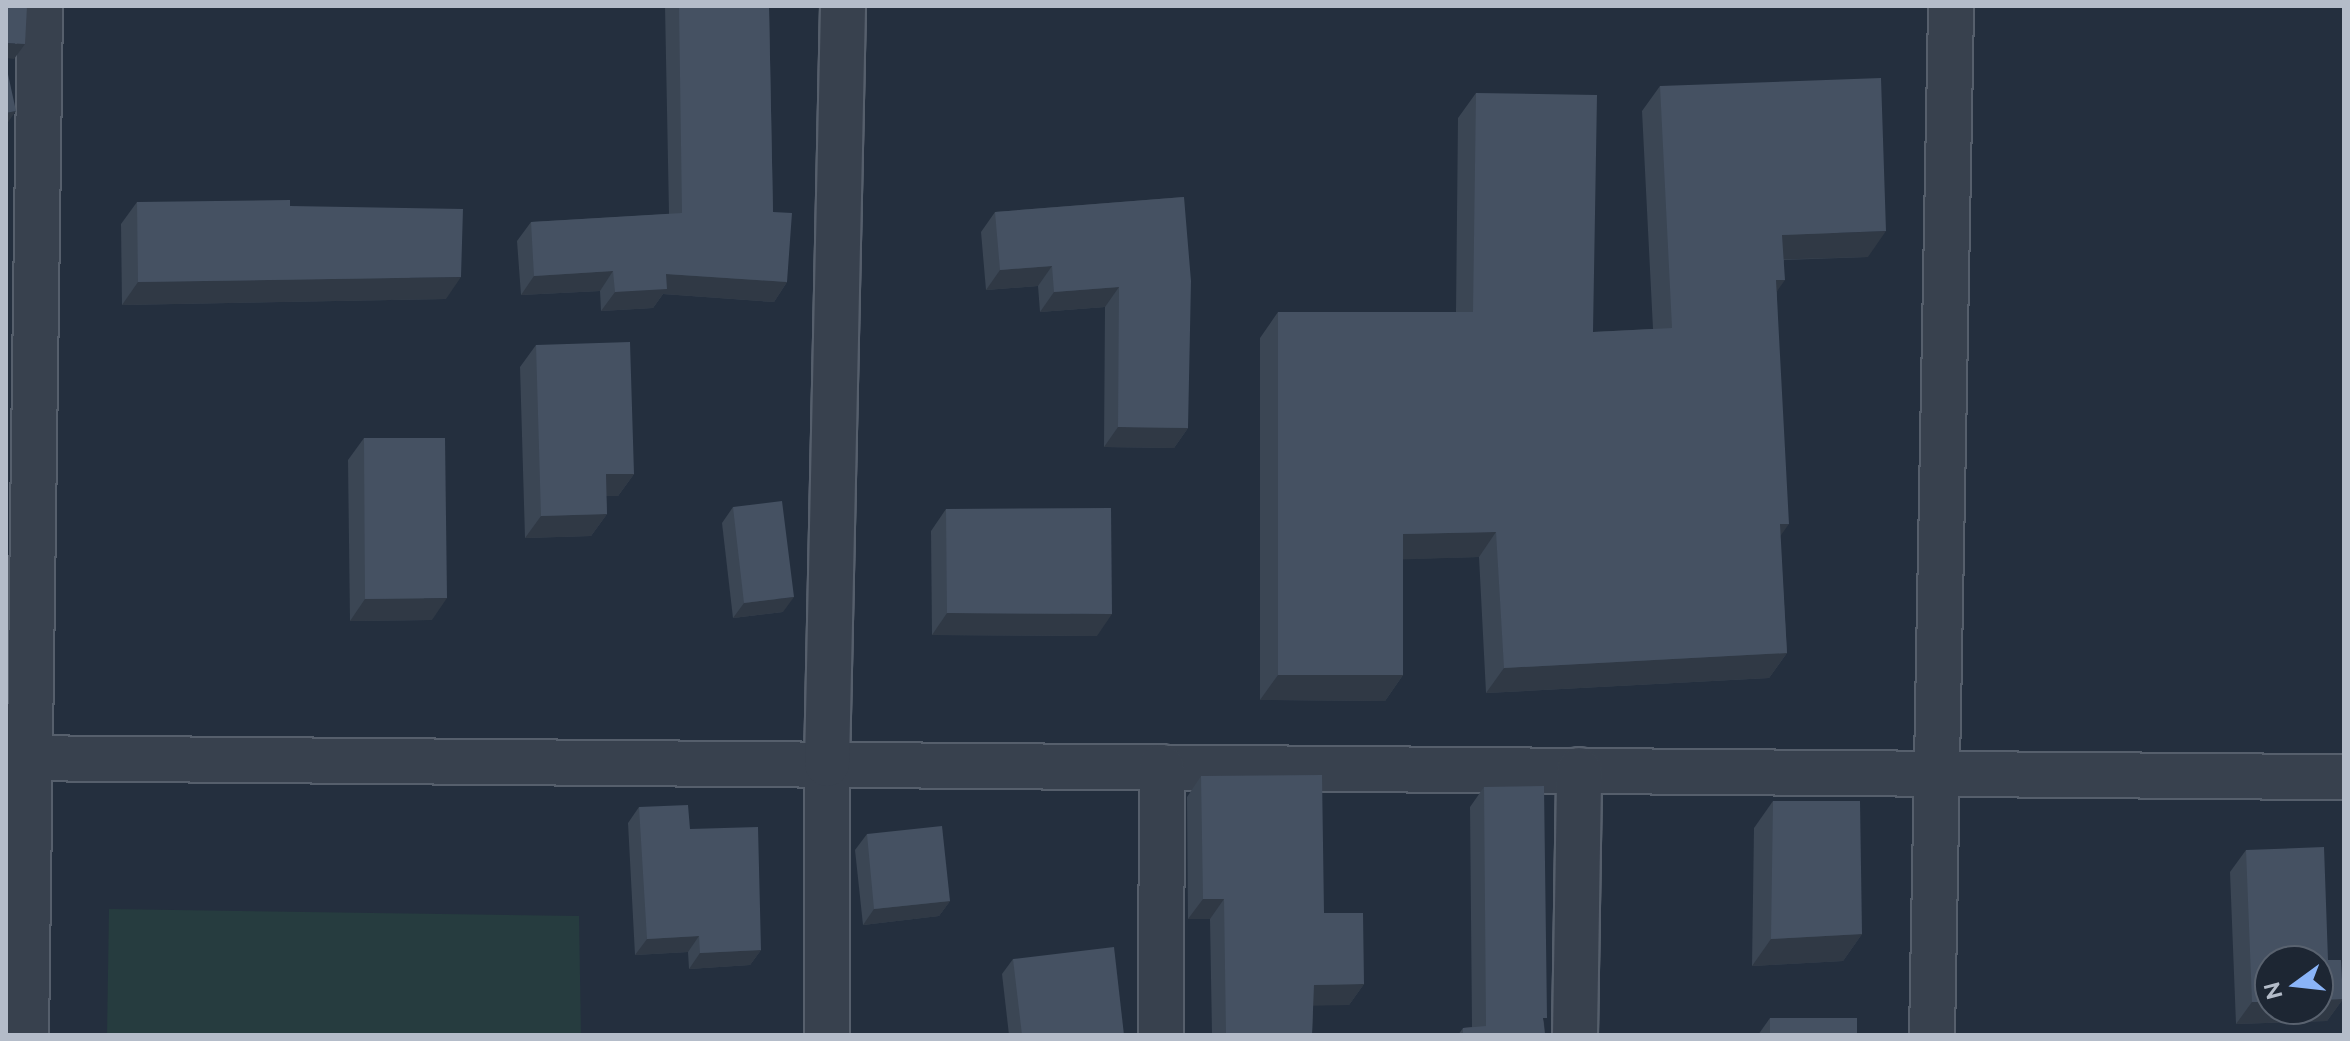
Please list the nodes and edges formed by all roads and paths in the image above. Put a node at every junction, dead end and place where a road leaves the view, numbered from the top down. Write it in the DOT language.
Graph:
graph roads {
  1 [pos="40,6"];
  2 [pos="843,6"];
  3 [pos="1951,6"];
  4 [pos="17,758"];
  5 [pos="827,764"];
  6 [pos="1162,767"];
  7 [pos="1579,770"];
  8 [pos="1937,773"];
  9 [pos="2344,777"];
  10 [pos="26,1035"];
  11 [pos="827,1035"];
  12 [pos="1161,1035"];
  13 [pos="1575,1035"];
  14 [pos="1932,1035"];
  1 -- 4 [label="street"];
  2 -- 5 [label="street"];
  3 -- 8 [label="street"];
  4 -- 5 [label="street"];
  4 -- 10 [label="street"];
  5 -- 6 [label="street"];
  5 -- 11 [label="street"];
  6 -- 7 [label="street"];
  6 -- 12 [label="street"];
  7 -- 8 [label="street"];
  7 -- 13 [label="street"];
  8 -- 9 [label="street"];
  8 -- 14 [label="street"];
}
